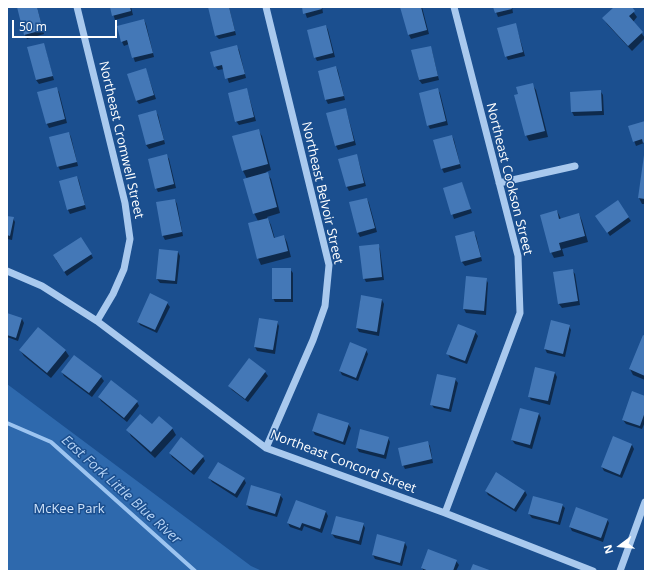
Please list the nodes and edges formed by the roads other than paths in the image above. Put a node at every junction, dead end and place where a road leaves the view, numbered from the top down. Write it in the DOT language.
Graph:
graph roads {
  1 [pos="77,7"];
  2 [pos="266,7"];
  3 [pos="454,7"];
  4 [pos="575,166"];
  5 [pos="499,183"];
  6 [pos="7,271"];
  7 [pos="97,321"];
  8 [pos="266,448"];
  9 [pos="645,502"];
  10 [pos="445,513"];
  11 [pos="593,571"];
  12 [pos="620,571"];
  1 -- 7 [label="street, Northeast Cromwell Street"];
  2 -- 8 [label="street, Northeast Belvoir Street"];
  3 -- 5 [label="street, Northeast Cookson Street"];
  4 -- 5 [label="street"];
  5 -- 10 [label="street, Northeast Cookson Street"];
  6 -- 7 [label="street, Northeast Concord Street"];
  7 -- 8 [label="street, Northeast Concord Street"];
  8 -- 10 [label="street, Northeast Concord Street"];
  9 -- 12 [label="street"];
  10 -- 11 [label="street, Northeast Concord Street"];
}
